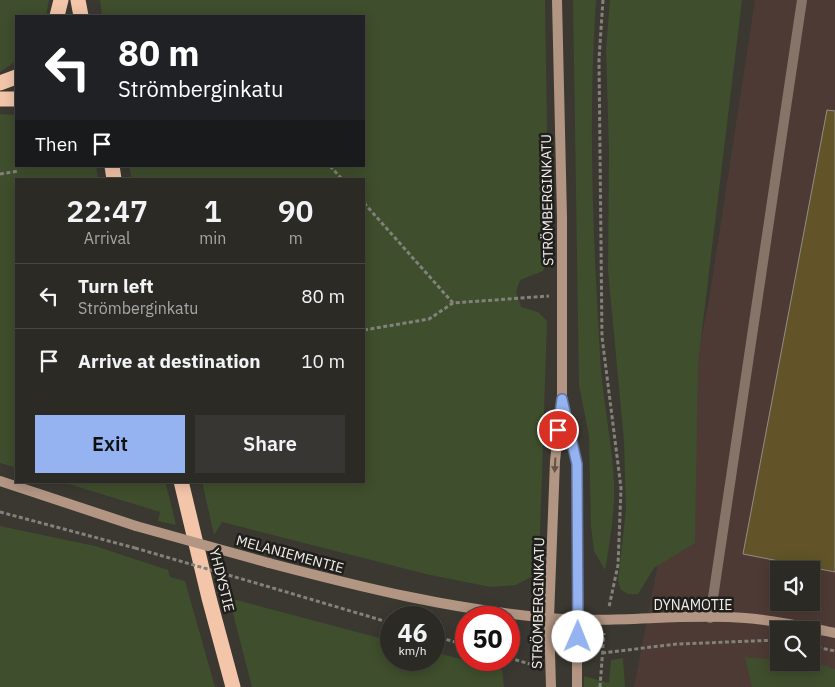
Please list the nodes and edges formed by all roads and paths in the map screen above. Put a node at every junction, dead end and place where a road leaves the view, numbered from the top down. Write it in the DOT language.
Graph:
graph roads {
  1 [pos="61,0"];
  2 [pos="78,0"];
  3 [pos="557,0"];
  4 [pos="603,0"];
  5 [pos="802,0"];
  6 [pos="57,15"];
  7 [pos="81,15"];
  8 [pos="15,77"];
  9 [pos="0,83"];
  10 [pos="0,99"];
  11 [pos="15,99"];
  12 [pos="331,167"];
  13 [pos="20,171"];
  14 [pos="0,174"];
  15 [pos="341,178"];
  16 [pos="365,205"];
  17 [pos="562,295"];
  18 [pos="453,303"];
  19 [pos="365,330"];
  20 [pos="562,399"];
  21 [pos="0,481"];
  22 [pos="181,483"];
  23 [pos="0,512"];
  24 [pos="549,618"];
  25 [pos="710,618"];
  26 [pos="578,619"];
  27 [pos="380,620"];
  28 [pos="606,621"];
  29 [pos="835,633"];
  30 [pos="770,640"];
  31 [pos="820,648"];
  32 [pos="835,651"];
  33 [pos="602,653"];
  34 [pos="233,687"];
  35 [pos="551,687"];
  36 [pos="577,687"];
  37 [pos="600,687"];
  1 -- 6 [label="highway"];
  2 -- 7 [label="highway"];
  3 -- 17 [label="street, STRÖMBERGINKATU"];
  4 -- 28 [label="path"];
  5 -- 25 [label="lane"];
  8 -- 9 [label="highway"];
  10 -- 11 [label="highway"];
  12 -- 15 [label="path"];
  13 -- 14 [label="path"];
  16 -- 18 [label="path"];
  17 -- 18 [label="path"];
  17 -- 20 [label="street, STRÖMBERGINKATU"];
  18 -- 19 [label="path"];
  20 -- 24 [label="street, STRÖMBERGINKATU, one-way"];
  20 -- 26 [label="street, STRÖMBERGINKATU"];
  21 -- 24 [label="street, MELANIEMENTIE, bridge"];
  22 -- 34 [label="highway, YHDYSTIE"];
  23 -- 27 [label="path, bridge"];
  24 -- 26 [label="street, DYNAMOTIE"];
  24 -- 35 [label="street, STRÖMBERGINKATU"];
  25 -- 28 [label="street, DYNAMOTIE"];
  25 -- 29 [label="street, DYNAMOTIE"];
  26 -- 28 [label="street, DYNAMOTIE"];
  26 -- 36 [label="street, STRÖMBERGINKATU"];
  28 -- 33 [label="path"];
  30 -- 33 [label="path"];
  31 -- 32 [label="path"];
  33 -- 37 [label="path"];
}
